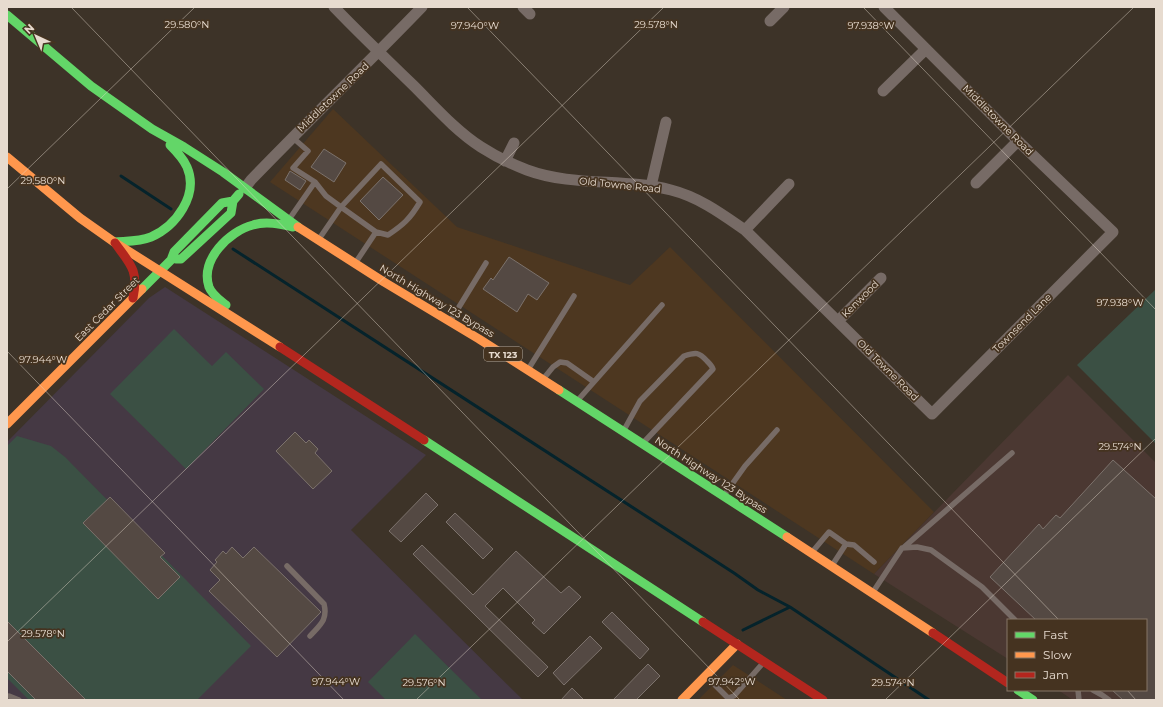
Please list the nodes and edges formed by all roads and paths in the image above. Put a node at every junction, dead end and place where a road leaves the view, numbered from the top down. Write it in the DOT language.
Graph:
graph roads {
  1 [pos="334,7"];
  2 [pos="422,7"];
  3 [pos="784,7"];
  4 [pos="884,7"];
  5 [pos="7,14"];
  6 [pos="770,21"];
  7 [pos="926,49"];
  8 [pos="379,52"];
  9 [pos="883,91"];
  10 [pos="666,122"];
  11 [pos="152,129"];
  12 [pos="292,137"];
  13 [pos="1018,141"];
  14 [pos="514,143"];
  15 [pos="7,157"];
  16 [pos="505,161"];
  17 [pos="315,182"];
  18 [pos="976,183"];
  19 [pos="789,184"];
  20 [pos="651,186"];
  21 [pos="245,188"];
  22 [pos="341,207"];
  23 [pos="289,220"];
  24 [pos="303,230"];
  25 [pos="745,230"];
  26 [pos="376,232"];
  27 [pos="1113,232"];
  28 [pos="319,240"];
  29 [pos="114,242"];
  30 [pos="486,263"];
  31 [pos="355,264"];
  32 [pos="160,271"];
  33 [pos="881,278"];
  34 [pos="574,296"];
  35 [pos="133,298"];
  36 [pos="662,305"];
  37 [pos="838,321"];
  38 [pos="450,322"];
  39 [pos="264,336"];
  40 [pos="528,370"];
  41 [pos="542,379"];
  42 [pos="594,382"];
  43 [pos="577,402"];
  44 [pos="932,414"];
  45 [pos="7,424"];
  46 [pos="777,430"];
  47 [pos="623,431"];
  48 [pos="643,444"];
  49 [pos="1012,453"];
  50 [pos="723,496"];
  51 [pos="846,544"];
  52 [pos="902,548"];
  53 [pos="811,553"];
  54 [pos="874,562"];
  55 [pos="287,566"];
  56 [pos="832,566"];
  57 [pos="872,593"];
  58 [pos="1014,619"];
  59 [pos="310,636"];
  60 [pos="737,644"];
  61 [pos="764,661"];
  62 [pos="705,676"];
  63 [pos="1007,682"];
  64 [pos="1020,691"];
  65 [pos="1095,691"];
  66 [pos="8,696"];
  67 [pos="19,700"];
  68 [pos="682,700"];
  69 [pos="823,700"];
  70 [pos="1033,700"];
  71 [pos="1109,700"];
  1 -- 8 [label="street, Old Towne Road"];
  2 -- 8 [label="street, Middletowne Road"];
  3 -- 6 [label="street"];
  4 -- 7 [label="street, Middletowne Road"];
  5 -- 11 [label="main road, North Highway 123 Bypass / TX 123"];
  7 -- 9 [label="street"];
  7 -- 13 [label="street, Middletowne Road"];
  8 -- 12 [label="street, Middletowne Road"];
  8 -- 16 [label="street, Old Towne Road"];
  10 -- 20 [label="street"];
  11 -- 21 [label="main road, North Highway 123 Bypass / TX 123"];
  11 -- 29 [label="main road"];
  12 -- 17 [label="lane"];
  12 -- 21 [label="street, Middletowne Road"];
  13 -- 18 [label="street"];
  13 -- 27 [label="street, Middletowne Road"];
  14 -- 16 [label="street"];
  15 -- 29 [label="main road"];
  16 -- 20 [label="street, Old Towne Road"];
  17 -- 22 [label="lane"];
  17 -- 23 [label="lane"];
  19 -- 25 [label="street"];
  20 -- 25 [label="street, Old Towne Road"];
  21 -- 23 [label="main road, North Highway 123 Bypass / TX 123"];
  21 -- 32 [label="main road, East Cedar Street"];
  22 -- 26 [label="lane"];
  22 -- 26 [label="lane"];
  22 -- 28 [label="lane"];
  23 -- 24 [label="main road, North Highway 123 Bypass / TX 123"];
  24 -- 28 [label="main road, North Highway 123 Bypass / TX 123"];
  24 -- 39 [label="main road"];
  25 -- 37 [label="street, Old Towne Road"];
  26 -- 31 [label="lane"];
  27 -- 44 [label="street, Townsend Lane"];
  28 -- 31 [label="main road, North Highway 123 Bypass / TX 123"];
  29 -- 32 [label="main road"];
  29 -- 35 [label="main road"];
  30 -- 38 [label="lane"];
  31 -- 38 [label="main road, North Highway 123 Bypass / TX 123"];
  32 -- 35 [label="main road, East Cedar Street"];
  32 -- 39 [label="main road"];
  33 -- 37 [label="street, Kenwood"];
  34 -- 40 [label="lane"];
  35 -- 45 [label="main road, East Cedar Street"];
  36 -- 42 [label="lane"];
  37 -- 44 [label="street, Old Towne Road"];
  38 -- 40 [label="main road, North Highway 123 Bypass / TX 123"];
  39 -- 60 [label="main road"];
  40 -- 41 [label="main road, North Highway 123 Bypass / TX 123"];
  41 -- 42 [label="lane"];
  41 -- 43 [label="main road, North Highway 123 Bypass / TX 123"];
  42 -- 43 [label="lane"];
  43 -- 47 [label="main road, North Highway 123 Bypass / TX 123"];
  46 -- 50 [label="lane"];
  47 -- 48 [label="main road, North Highway 123 Bypass / TX 123"];
  47 -- 48 [label="lane"];
  48 -- 50 [label="main road, North Highway 123 Bypass / TX 123"];
  49 -- 52 [label="lane"];
  50 -- 53 [label="main road, North Highway 123 Bypass / TX 123"];
  51 -- 53 [label="lane"];
  51 -- 54 [label="lane"];
  51 -- 56 [label="lane"];
  52 -- 57 [label="lane"];
  52 -- 58 [label="lane"];
  53 -- 56 [label="main road, North Highway 123 Bypass / TX 123"];
  55 -- 59 [label="lane"];
  56 -- 57 [label="main road, North Highway 123 Bypass / TX 123"];
  57 -- 63 [label="main road, North Highway 123 Bypass / TX 123"];
  60 -- 61 [label="main road"];
  60 -- 62 [label="main road"];
  61 -- 62 [label="lane"];
  61 -- 69 [label="main road"];
  62 -- 68 [label="main road"];
  64 -- 70 [label="main road"];
  65 -- 71 [label="lane"];
  66 -- 67 [label="lane"];
}
